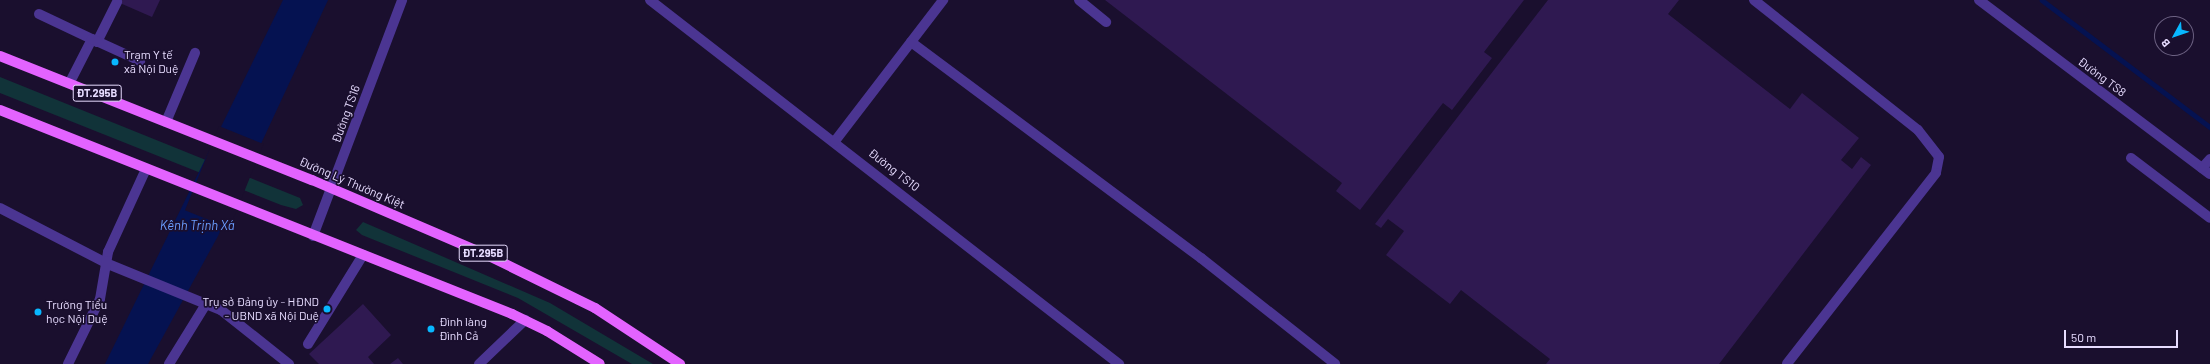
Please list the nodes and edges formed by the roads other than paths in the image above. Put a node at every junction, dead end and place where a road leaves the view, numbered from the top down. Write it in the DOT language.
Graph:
graph roads {
  1 [pos="402,0"];
  2 [pos="650,0"];
  3 [pos="943,0"];
  4 [pos="1080,0"];
  5 [pos="1754,0"];
  6 [pos="1979,0"];
  7 [pos="117,2"];
  8 [pos="39,14"];
  9 [pos="1106,22"];
  10 [pos="94,40"];
  11 [pos="911,42"];
  12 [pos="195,53"];
  13 [pos="0,56"];
  14 [pos="140,61"];
  15 [pos="70,82"];
  16 [pos="0,110"];
  17 [pos="166,122"];
  18 [pos="835,141"];
  19 [pos="2131,158"];
  20 [pos="2210,159"];
  21 [pos="146,169"];
  22 [pos="2206,171"];
  23 [pos="332,188"];
  24 [pos="0,208"];
  25 [pos="2210,218"];
  26 [pos="313,236"];
  27 [pos="362,255"];
  28 [pos="108,264"];
  29 [pos="203,303"];
  30 [pos="525,320"];
  31 [pos="308,344"];
  32 [pos="68,364"];
  33 [pos="169,364"];
  34 [pos="289,364"];
  35 [pos="480,364"];
  36 [pos="600,364"];
  37 [pos="680,364"];
  38 [pos="1119,364"];
  39 [pos="1335,364"];
  40 [pos="1787,364"];
  1 -- 23 [label="street, Đường TS16"];
  2 -- 18 [label="street, Đường TS10"];
  3 -- 11 [label="street"];
  4 -- 9 [label="street"];
  5 -- 40 [label="street"];
  6 -- 22 [label="street, Đường TS8"];
  7 -- 10 [label="street"];
  8 -- 10 [label="street"];
  10 -- 14 [label="street"];
  10 -- 15 [label="street"];
  11 -- 18 [label="street"];
  11 -- 39 [label="street"];
  12 -- 17 [label="street"];
  13 -- 15 [label="main road, Đường Lý Thường Kiệt / ĐT.295B"];
  15 -- 17 [label="main road, Đường Lý Thường Kiệt / ĐT.295B"];
  16 -- 21 [label="main road"];
  17 -- 23 [label="main road, Đường Lý Thường Kiệt / ĐT.295B"];
  18 -- 38 [label="street, Đường TS10"];
  19 -- 25 [label="street"];
  20 -- 22 [label="street"];
  21 -- 26 [label="main road"];
  21 -- 28 [label="street"];
  23 -- 26 [label="street, Đường TS16"];
  23 -- 37 [label="main road, Đường Lý Thường Kiệt / ĐT.295B"];
  24 -- 28 [label="street"];
  26 -- 27 [label="main road"];
  27 -- 30 [label="main road"];
  27 -- 31 [label="street"];
  28 -- 29 [label="street"];
  28 -- 32 [label="street"];
  29 -- 33 [label="street"];
  29 -- 34 [label="street"];
  30 -- 35 [label="street"];
  30 -- 36 [label="main road"];
}
